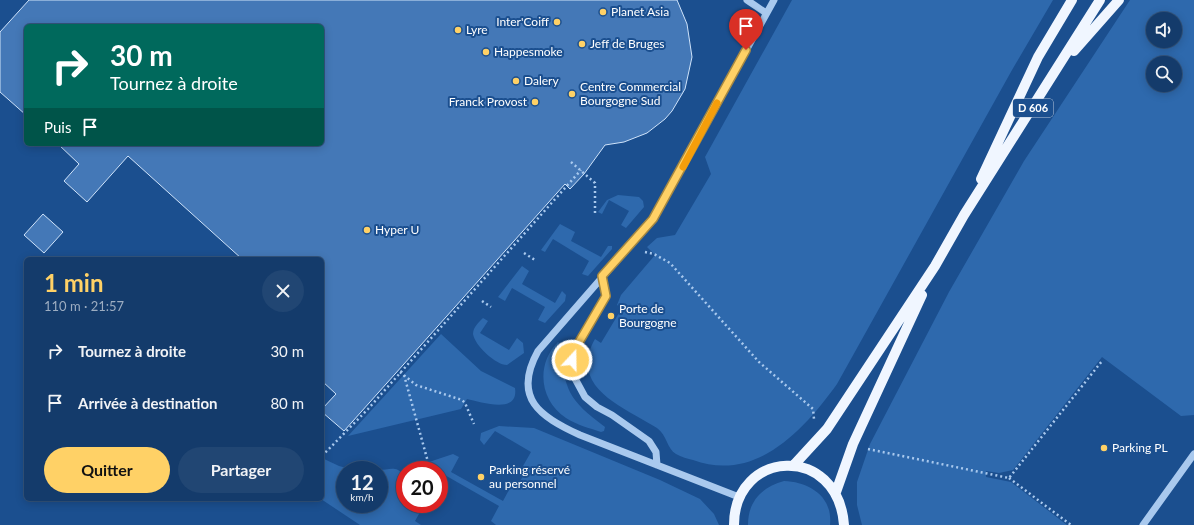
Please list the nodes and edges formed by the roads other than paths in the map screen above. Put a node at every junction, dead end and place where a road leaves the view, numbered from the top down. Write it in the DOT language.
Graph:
graph roads {
  1 [pos="747,0"];
  2 [pos="774,0"];
  3 [pos="1072,0"];
  4 [pos="1100,0"];
  5 [pos="1119,0"];
  6 [pos="766,13"];
  7 [pos="1058,69"];
  8 [pos="964,215"];
  9 [pos="935,266"];
  10 [pos="602,276"];
  11 [pos="1194,454"];
  12 [pos="657,465"];
  13 [pos="793,466"];
  14 [pos="836,492"];
  15 [pos="738,497"];
  16 [pos="734,525"];
  17 [pos="844,525"];
  18 [pos="1143,525"];
  1 -- 6 [label="street"];
  2 -- 6 [label="street"];
  3 -- 8 [label="main road, D 606"];
  4 -- 7 [label="main road, D 606"];
  5 -- 7 [label="main road, D 606"];
  6 -- 10 [label="street"];
  7 -- 8 [label="main road, D 606"];
  8 -- 9 [label="main road, D 606"];
  9 -- 13 [label="main road, D 606"];
  9 -- 14 [label="main road, D 606"];
  10 -- 12 [label="street"];
  10 -- 12 [label="street"];
  11 -- 18 [label="street"];
  12 -- 15 [label="street"];
  13 -- 14 [label="main road"];
  13 -- 15 [label="main road"];
  14 -- 17 [label="main road"];
  15 -- 16 [label="main road"];
}
